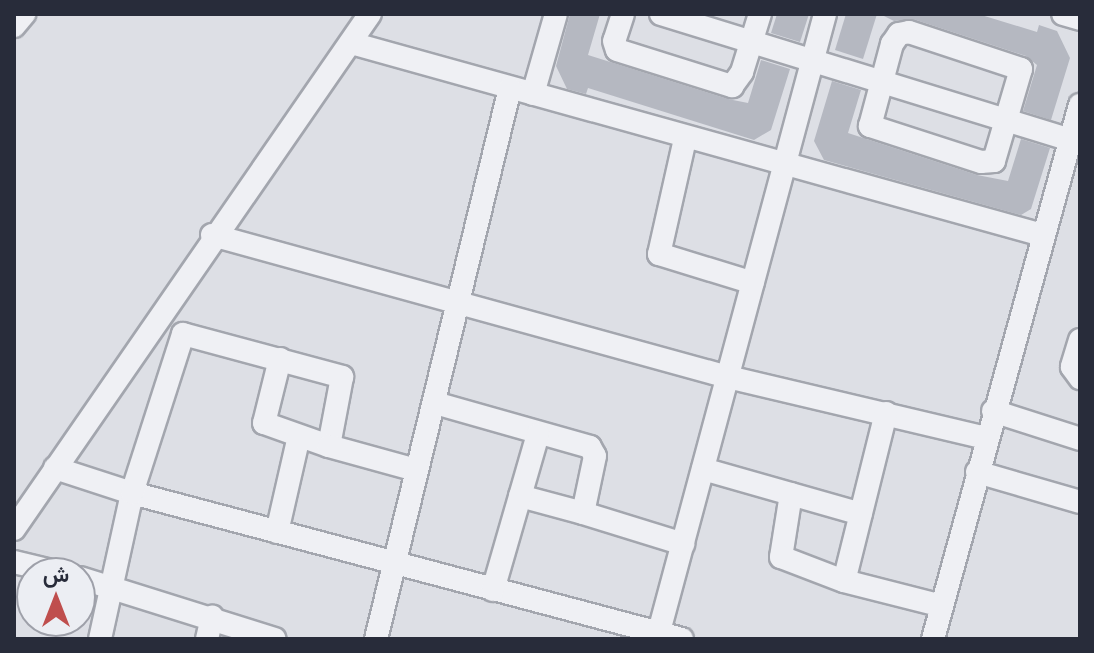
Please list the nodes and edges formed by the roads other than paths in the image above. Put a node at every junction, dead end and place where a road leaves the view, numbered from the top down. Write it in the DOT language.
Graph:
graph roads {
  1 [pos="24,14"];
  2 [pos="370,14"];
  3 [pos="556,14"];
  4 [pos="623,14"];
  5 [pos="661,14"];
  6 [pos="760,14"];
  7 [pos="825,14"];
  8 [pos="1063,14"];
  9 [pos="1080,19"];
  10 [pos="14,26"];
  11 [pos="753,41"];
  12 [pos="351,43"];
  13 [pos="812,59"];
  14 [pos="880,84"];
  15 [pos="510,88"];
  16 [pos="533,94"];
  17 [pos="1080,105"];
  18 [pos="1008,121"];
  19 [pos="685,139"];
  20 [pos="1075,141"];
  21 [pos="784,165"];
  22 [pos="212,235"];
  23 [pos="1042,235"];
  24 [pos="753,283"];
  25 [pos="462,301"];
  26 [pos="151,326"];
  27 [pos="183,334"];
  28 [pos="1080,340"];
  29 [pos="280,359"];
  30 [pos="728,377"];
  31 [pos="1080,378"];
  32 [pos="435,403"];
  33 [pos="993,411"];
  34 [pos="886,413"];
  35 [pos="538,434"];
  36 [pos="299,436"];
  37 [pos="986,438"];
  38 [pos="1080,439"];
  39 [pos="329,446"];
  40 [pos="55,468"];
  41 [pos="703,469"];
  42 [pos="416,470"];
  43 [pos="977,472"];
  44 [pos="132,493"];
  45 [pos="791,494"];
  46 [pos="1078,494"];
  47 [pos="520,496"];
  48 [pos="583,513"];
  49 [pos="861,514"];
  50 [pos="14,529"];
  51 [pos="277,532"];
  52 [pos="683,544"];
  53 [pos="394,564"];
  54 [pos="844,581"];
  55 [pos="96,582"];
  56 [pos="111,585"];
  57 [pos="493,590"];
  58 [pos="942,606"];
  59 [pos="210,628"];
  60 [pos="658,636"];
  61 [pos="100,639"];
  62 [pos="275,639"];
  63 [pos="376,639"];
  64 [pos="682,639"];
  65 [pos="933,639"];
  1 -- 10 [label="street"];
  2 -- 12 [label="street"];
  3 -- 16 [label="street"];
  4 -- 11 [label="street"];
  5 -- 11 [label="street"];
  6 -- 11 [label="street"];
  7 -- 13 [label="street"];
  8 -- 9 [label="street"];
  11 -- 13 [label="street"];
  12 -- 15 [label="street"];
  12 -- 22 [label="street"];
  13 -- 14 [label="street"];
  13 -- 21 [label="street"];
  14 -- 18 [label="street"];
  14 -- 18 [label="street"];
  14 -- 18 [label="street"];
  15 -- 16 [label="street"];
  15 -- 25 [label="street"];
  16 -- 19 [label="street"];
  17 -- 20 [label="street"];
  18 -- 20 [label="street"];
  19 -- 21 [label="street"];
  19 -- 24 [label="street"];
  20 -- 23 [label="street"];
  21 -- 23 [label="street"];
  21 -- 24 [label="street"];
  22 -- 25 [label="street"];
  22 -- 26 [label="street"];
  23 -- 33 [label="street"];
  24 -- 30 [label="street"];
  25 -- 30 [label="street"];
  25 -- 32 [label="street"];
  26 -- 27 [label="street"];
  26 -- 40 [label="street"];
  27 -- 29 [label="street"];
  27 -- 44 [label="street"];
  28 -- 31 [label="street"];
  29 -- 36 [label="street"];
  29 -- 39 [label="street"];
  30 -- 34 [label="street"];
  30 -- 41 [label="street"];
  32 -- 35 [label="street"];
  32 -- 42 [label="street"];
  33 -- 37 [label="street"];
  33 -- 38 [label="street"];
  34 -- 37 [label="street"];
  34 -- 49 [label="street"];
  35 -- 47 [label="street"];
  35 -- 48 [label="street"];
  36 -- 39 [label="street"];
  36 -- 51 [label="street"];
  37 -- 43 [label="street"];
  39 -- 42 [label="street"];
  40 -- 44 [label="street"];
  40 -- 50 [label="street"];
  41 -- 45 [label="street"];
  41 -- 52 [label="street"];
  42 -- 53 [label="street"];
  43 -- 46 [label="street"];
  43 -- 58 [label="street"];
  44 -- 51 [label="street"];
  44 -- 56 [label="street"];
  45 -- 49 [label="street"];
  45 -- 54 [label="street"];
  47 -- 48 [label="street"];
  47 -- 57 [label="street"];
  48 -- 52 [label="street"];
  49 -- 54 [label="street"];
  51 -- 53 [label="street"];
  52 -- 60 [label="street"];
  53 -- 57 [label="street"];
  53 -- 63 [label="street"];
  54 -- 58 [label="street"];
  55 -- 56 [label="street"];
  56 -- 59 [label="street"];
  56 -- 61 [label="street"];
  57 -- 60 [label="street"];
  58 -- 65 [label="street"];
  59 -- 62 [label="street"];
  60 -- 64 [label="street"];
}
